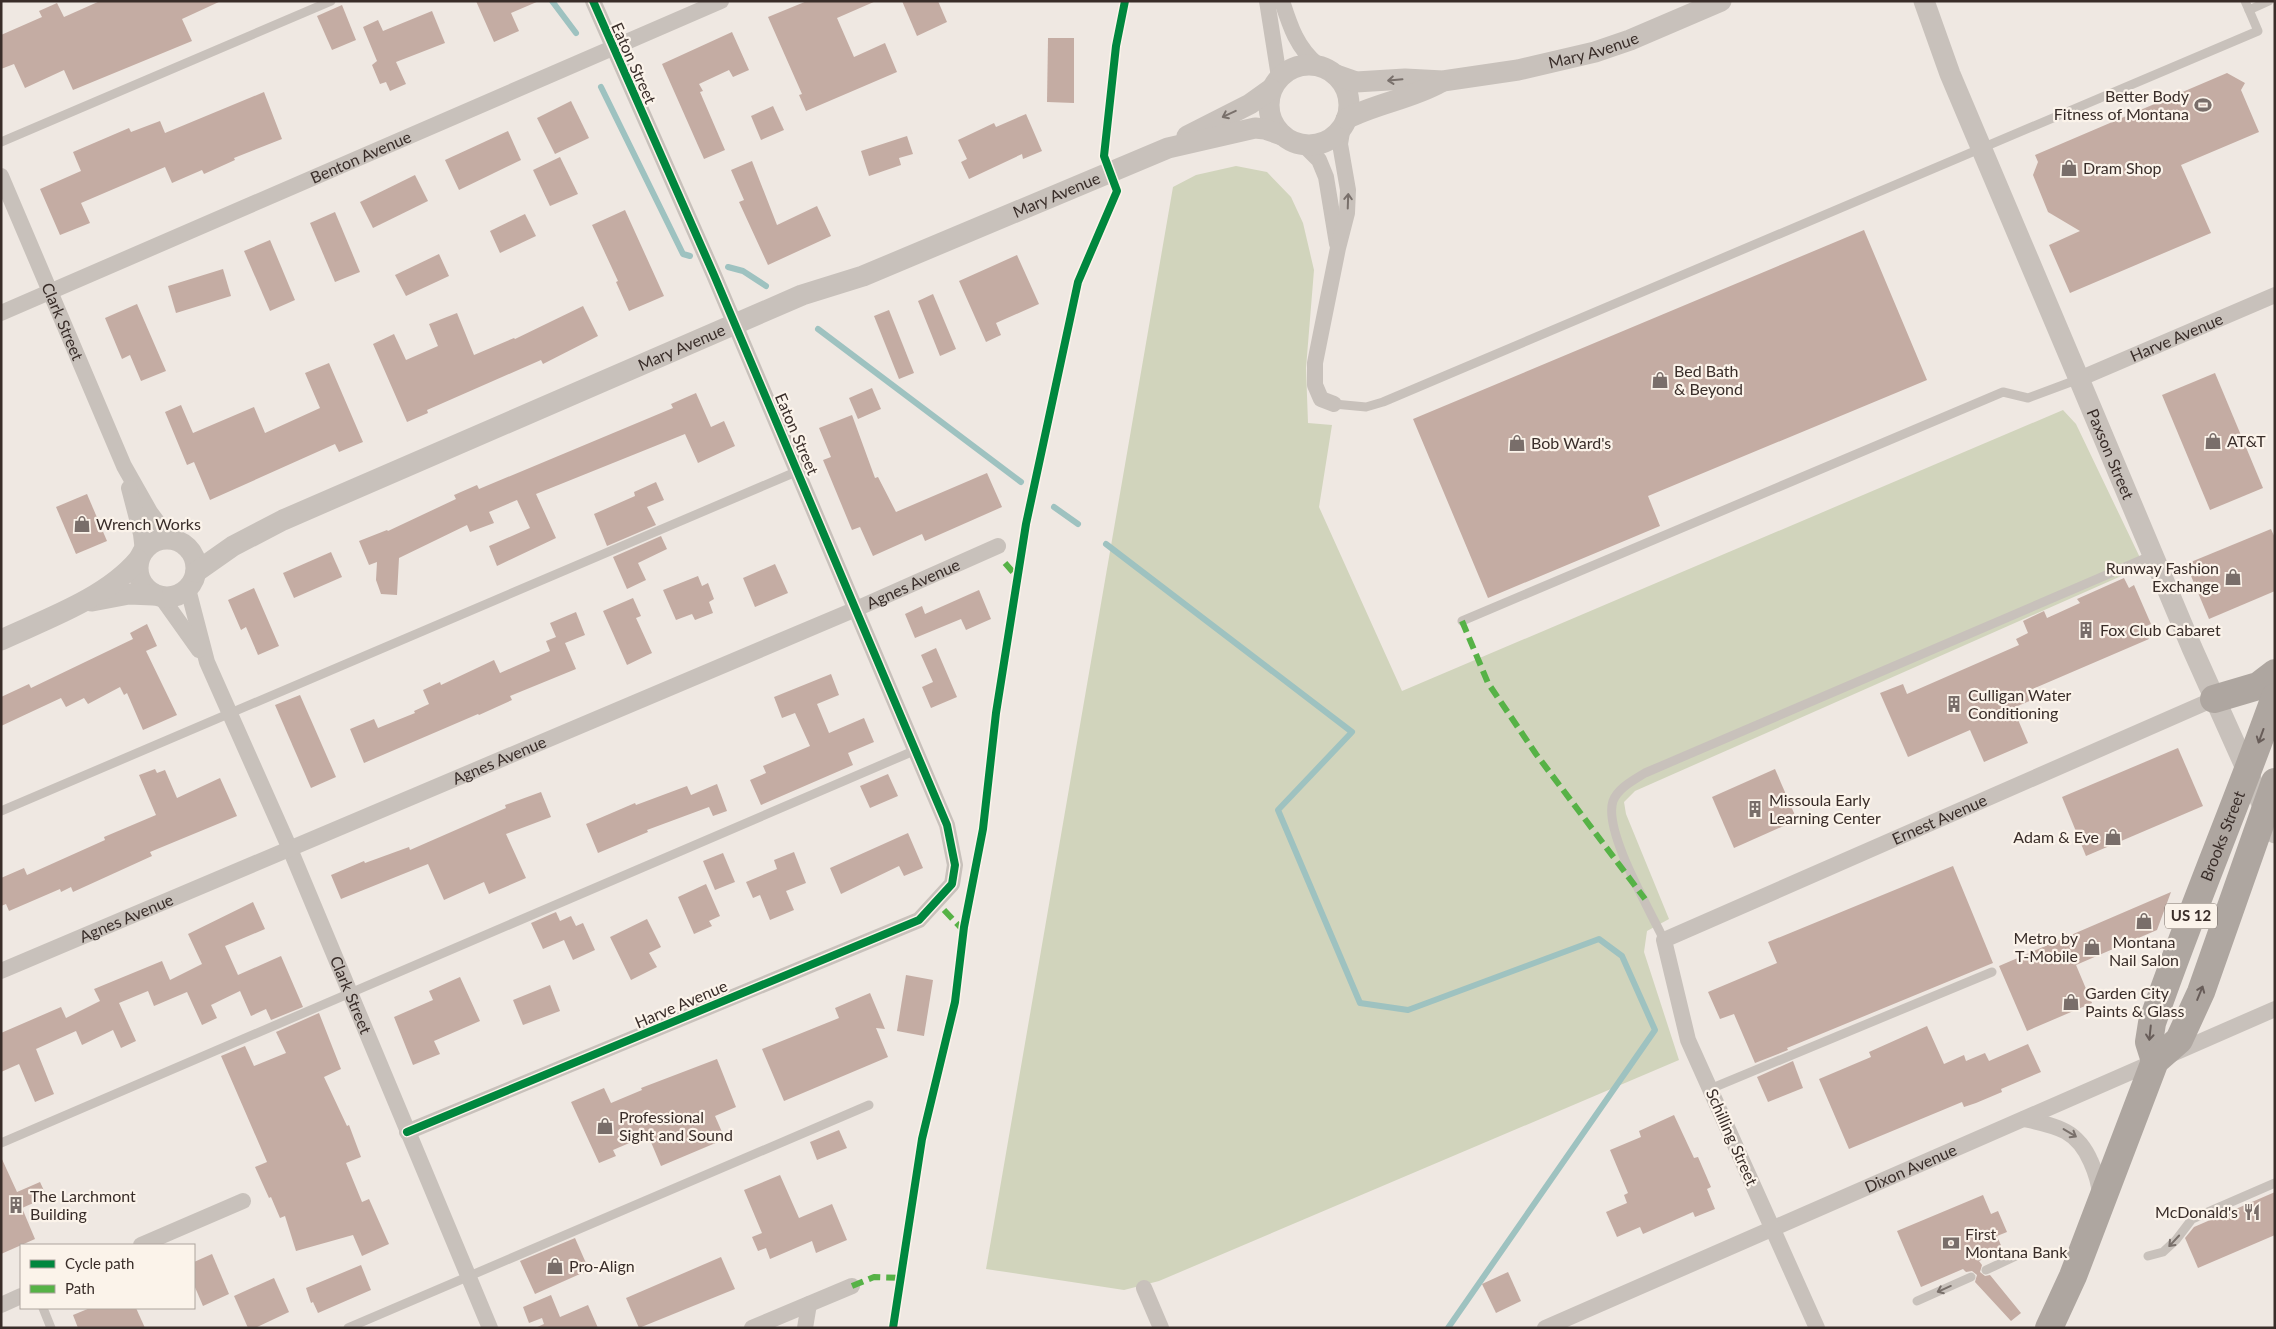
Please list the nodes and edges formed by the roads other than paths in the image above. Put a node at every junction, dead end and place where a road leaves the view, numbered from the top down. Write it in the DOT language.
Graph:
graph roads {
  1 [pos="331,1"];
  2 [pos="593,1"];
  3 [pos="721,1"];
  4 [pos="1267,1"];
  5 [pos="1282,1"];
  6 [pos="1721,1"];
  7 [pos="1908,1"];
  8 [pos="1924,1"];
  9 [pos="2269,1"];
  10 [pos="2247,6"];
  11 [pos="612,48"];
  12 [pos="1327,70"];
  13 [pos="1950,74"];
  14 [pos="1452,80"];
  15 [pos="1275,83"];
  16 [pos="1345,123"];
  17 [pos="1282,135"];
  18 [pos="1,142"];
  19 [pos="1304,145"];
  20 [pos="1168,148"];
  21 [pos="1983,149"];
  22 [pos="1,176"];
  23 [pos="1338,248"];
  24 [pos="51,291"];
  25 [pos="2275,295"];
  26 [pos="1,313"];
  27 [pos="735,325"];
  28 [pos="2078,379"];
  29 [pos="1334,404"];
  30 [pos="124,466"];
  31 [pos="798,471"];
  32 [pos="283,520"];
  33 [pos="178,543"];
  34 [pos="998,546"];
  35 [pos="2153,555"];
  36 [pos="140,556"];
  37 [pos="192,581"];
  38 [pos="158,596"];
  39 [pos="70,608"];
  40 [pos="856,609"];
  41 [pos="1462,621"];
  42 [pos="1,640"];
  43 [pos="207,662"];
  44 [pos="2275,673"];
  45 [pos="2275,697"];
  46 [pos="2214,699"];
  47 [pos="230,713"];
  48 [pos="916,750"];
  49 [pos="2248,775"];
  50 [pos="2275,782"];
  51 [pos="1,811"];
  52 [pos="2270,821"];
  53 [pos="290,849"];
  54 [pos="952,884"];
  55 [pos="1664,940"];
  56 [pos="1,971"];
  57 [pos="1992,972"];
  58 [pos="350,995"];
  59 [pos="2275,1009"];
  60 [pos="2155,1061"];
  61 [pos="1710,1089"];
  62 [pos="869,1105"];
  63 [pos="2024,1118"];
  64 [pos="407,1132"];
  65 [pos="1,1143"];
  66 [pos="2275,1183"];
  67 [pos="243,1201"];
  68 [pos="2100,1205"];
  69 [pos="1774,1229"];
  70 [pos="143,1244"];
  71 [pos="2016,1256"];
  72 [pos="2148,1256"];
  73 [pos="1986,1270"];
  74 [pos="468,1275"];
  75 [pos="1971,1277"];
  76 [pos="852,1286"];
  77 [pos="1144,1288"];
  78 [pos="20,1296"];
  79 [pos="1917,1301"];
  80 [pos="809,1304"];
  81 [pos="1,1305"];
  82 [pos="43,1309"];
  83 [pos="51,1328"];
  84 [pos="348,1328"];
  85 [pos="490,1328"];
  86 [pos="752,1328"];
  87 [pos="806,1328"];
  88 [pos="1161,1328"];
  89 [pos="1545,1328"];
  90 [pos="1817,1328"];
  91 [pos="2049,1328"];
  1 -- 18 [label="lane"];
  2 -- 11 [label="street, Eaton Street"];
  3 -- 11 [label="street, Benton Avenue"];
  4 -- 15 [label="street"];
  5 -- 12 [label="street"];
  6 -- 14 [label="street, Mary Avenue"];
  7 -- 13 [label="street, Paxson Street"];
  8 -- 13 [label="street, Paxson Street"];
  9 -- 10 [label="lane"];
  10 -- 21 [label="lane"];
  11 -- 24 [label="street, Benton Avenue"];
  11 -- 27 [label="street, Eaton Street"];
  14 -- 12 [label="street, Mary Avenue, one-way"];
  12 -- 15 [label="street"];
  12 -- 16 [label="street"];
  13 -- 21 [label="street, Paxson Street"];
  14 -- 16 [label="street, Mary Avenue"];
  15 -- 17 [label="street"];
  15 -- 20 [label="street, Mary Avenue, one-way"];
  16 -- 19 [label="street"];
  23 -- 16 [label="street, one-way"];
  17 -- 19 [label="street"];
  17 -- 20 [label="street, Mary Avenue"];
  19 -- 23 [label="street"];
  20 -- 27 [label="street, Mary Avenue"];
  21 -- 28 [label="street, Paxson Street"];
  21 -- 29 [label="lane"];
  22 -- 24 [label="street, Clark Street"];
  23 -- 29 [label="street"];
  24 -- 26 [label="street, Benton Avenue"];
  24 -- 30 [label="street, Clark Street"];
  25 -- 28 [label="street, Harve Avenue"];
  27 -- 31 [label="street, Eaton Street"];
  27 -- 32 [label="street, Mary Avenue"];
  28 -- 35 [label="street, Paxson Street"];
  28 -- 41 [label="lane"];
  30 -- 33 [label="street"];
  30 -- 36 [label="street"];
  31 -- 40 [label="street, Eaton Street"];
  31 -- 47 [label="lane"];
  32 -- 33 [label="street, Mary Avenue"];
  32 -- 37 [label="street, Mary Avenue"];
  33 -- 36 [label="street"];
  33 -- 37 [label="street"];
  34 -- 40 [label="street, Agnes Avenue"];
  35 -- 46 [label="street, Paxson Street"];
  35 -- 55 [label="lane"];
  36 -- 38 [label="street"];
  36 -- 39 [label="street"];
  37 -- 38 [label="street"];
  37 -- 43 [label="street, Clark Street"];
  38 -- 39 [label="street"];
  38 -- 43 [label="street, Clark Street"];
  39 -- 42 [label="street"];
  40 -- 48 [label="street, Eaton Street"];
  40 -- 53 [label="street, Agnes Avenue"];
  43 -- 47 [label="street, Clark Street"];
  44 -- 46 [label="highway"];
  45 -- 49 [label="highway, Brooks Street / US 12, one-way"];
  46 -- 49 [label="street, Paxson Street"];
  46 -- 55 [label="street, Ernest Avenue"];
  47 -- 51 [label="lane"];
  47 -- 53 [label="street, Clark Street"];
  48 -- 54 [label="street, Eaton Street"];
  48 -- 58 [label="lane"];
  49 -- 52 [label="street, Paxson Street"];
  49 -- 60 [label="highway, Brooks Street / US 12, one-way"];
  50 -- 52 [label="highway, Brooks Street / US 12"];
  60 -- 52 [label="highway, Brooks Street / US 12, one-way"];
  53 -- 56 [label="street, Agnes Avenue"];
  53 -- 58 [label="street, Clark Street"];
  54 -- 64 [label="street, Harve Avenue"];
  55 -- 61 [label="street, Schilling Street"];
  57 -- 61 [label="lane"];
  58 -- 64 [label="street, Clark Street"];
  58 -- 65 [label="lane"];
  59 -- 60 [label="street, Dixon Avenue"];
  60 -- 63 [label="street, Dixon Avenue"];
  60 -- 68 [label="highway, Brooks Street / US 12"];
  61 -- 69 [label="street, Schilling Street"];
  62 -- 74 [label="lane"];
  63 -- 68 [label="street, one-way"];
  63 -- 69 [label="street, Dixon Avenue"];
  64 -- 74 [label="street, Clark Street"];
  66 -- 72 [label="lane, one-way"];
  67 -- 70 [label="street"];
  68 -- 91 [label="highway, Brooks Street / US 12"];
  69 -- 89 [label="street, Dixon Avenue"];
  69 -- 90 [label="street, Schilling Street"];
  71 -- 73 [label="lane"];
  74 -- 84 [label="lane"];
  74 -- 85 [label="street, Clark Street"];
  75 -- 79 [label="lane, one-way"];
  76 -- 80 [label="street"];
  77 -- 88 [label="street"];
  78 -- 81 [label="street"];
  80 -- 86 [label="street"];
  80 -- 87 [label="street"];
  82 -- 83 [label="lane"];
}
